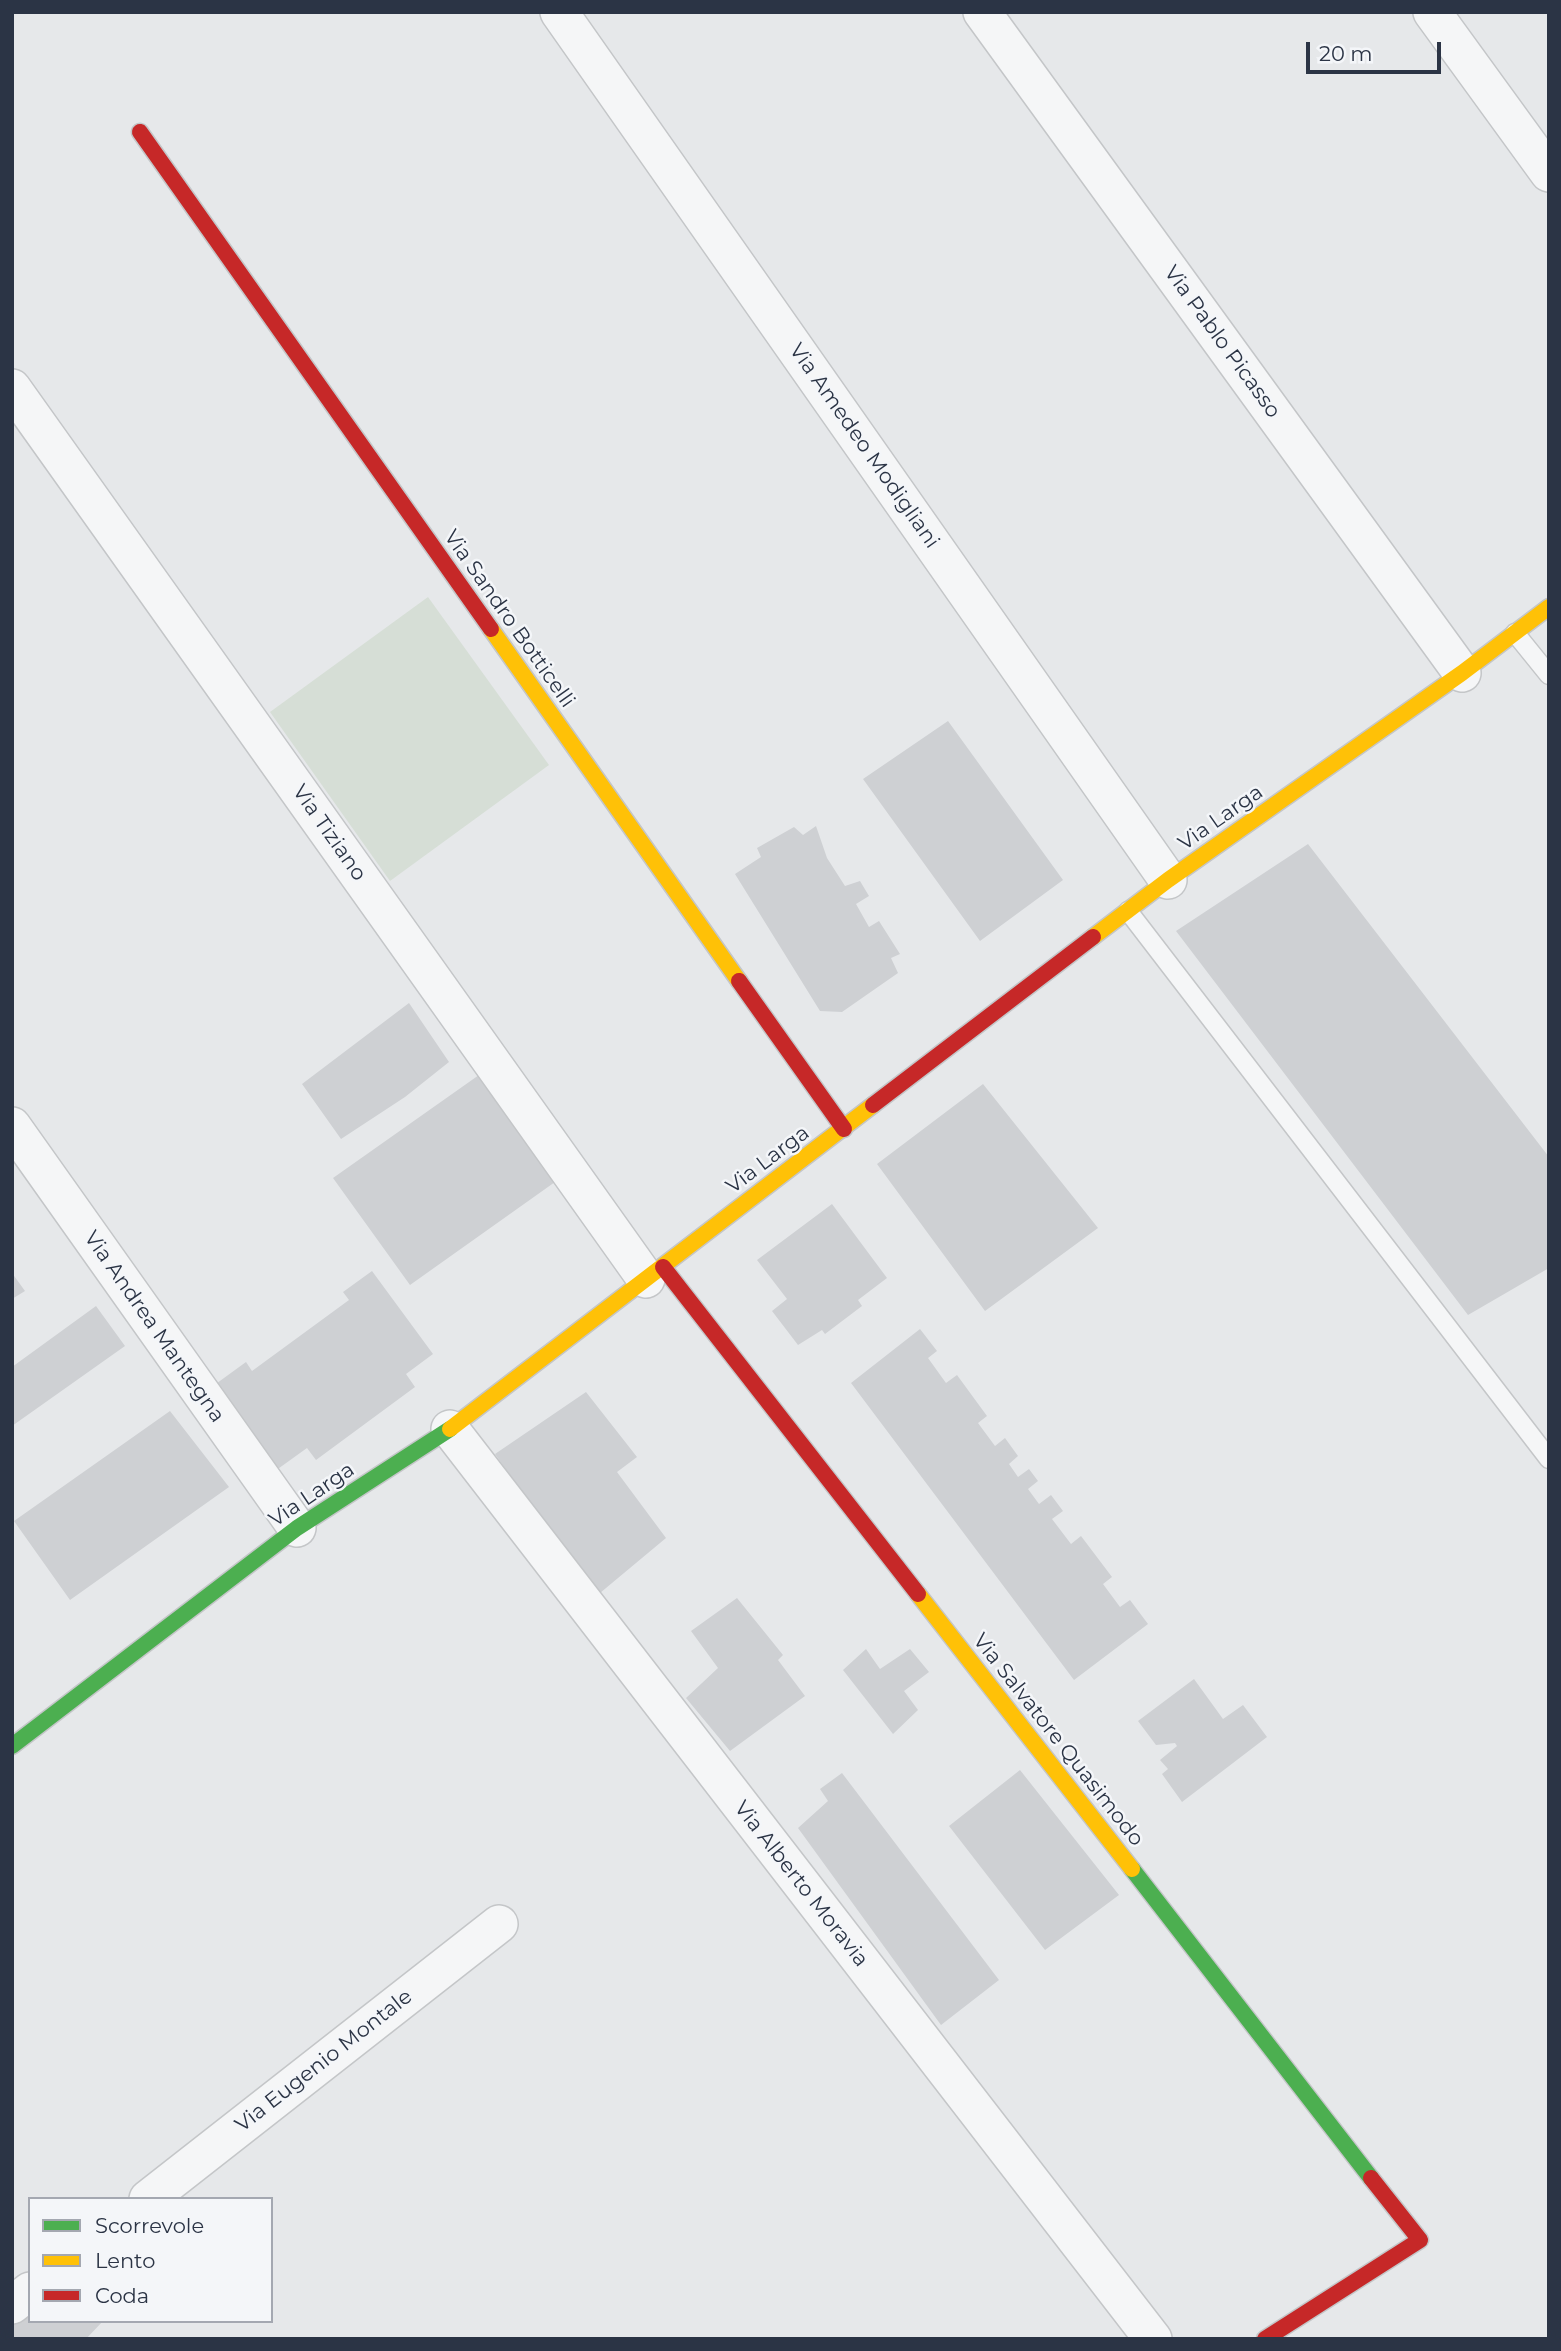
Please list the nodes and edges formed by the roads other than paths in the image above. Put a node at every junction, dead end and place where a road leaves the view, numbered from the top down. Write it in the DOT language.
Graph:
graph roads {
  1 [pos="559,12"];
  2 [pos="982,12"];
  3 [pos="1432,12"];
  4 [pos="140,132"];
  5 [pos="1549,173"];
  6 [pos="12,388"];
  7 [pos="1549,607"];
  8 [pos="1515,632"];
  9 [pos="1462,673"];
  10 [pos="1549,675"];
  11 [pos="1168,880"];
  12 [pos="1128,911"];
  13 [pos="12,1126"];
  14 [pos="844,1129"];
  15 [pos="654,1273"];
  16 [pos="450,1429"];
  17 [pos="1549,1459"];
  18 [pos="297,1528"];
  19 [pos="12,1746"];
  20 [pos="499,1924"];
  21 [pos="151,2197"];
  22 [pos="28,2293"];
  23 [pos="12,2305"];
  24 [pos="1153,2339"];
  25 [pos="1265,2339"];
  1 -- 11 [label="street, Via Amedeo Modigliani"];
  2 -- 9 [label="street, Via Pablo Picasso"];
  3 -- 5 [label="street"];
  4 -- 14 [label="street, Via Sandro Botticelli"];
  6 -- 15 [label="street, Via Tiziano"];
  7 -- 8 [label="street, Via Larga"];
  8 -- 9 [label="street, Via Larga"];
  8 -- 10 [label="lane"];
  9 -- 11 [label="street, Via Larga"];
  11 -- 12 [label="street, Via Larga"];
  12 -- 14 [label="street, Via Larga"];
  12 -- 17 [label="lane"];
  13 -- 18 [label="street, Via Andrea Mantegna"];
  14 -- 15 [label="street, Via Larga"];
  15 -- 16 [label="street, Via Larga"];
  15 -- 25 [label="street, Via Salvatore Quasimodo"];
  16 -- 18 [label="street, Via Larga"];
  16 -- 24 [label="street, Via Alberto Moravia"];
  18 -- 19 [label="street, Via Larga"];
  20 -- 21 [label="street, Via Eugenio Montale"];
  22 -- 23 [label="street"];
}
